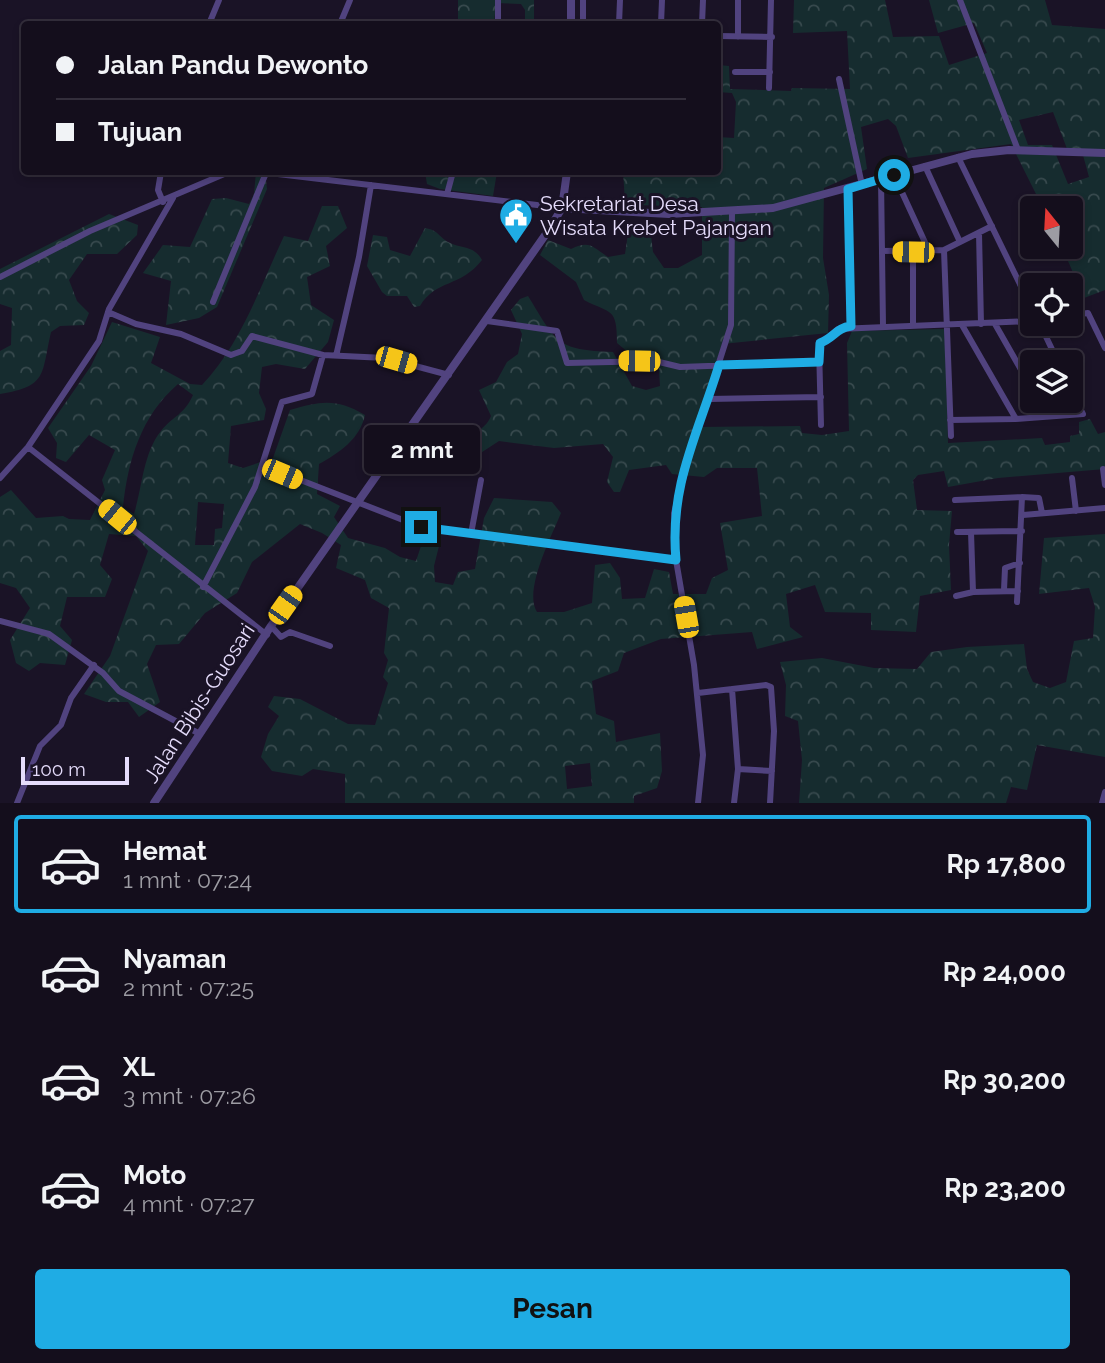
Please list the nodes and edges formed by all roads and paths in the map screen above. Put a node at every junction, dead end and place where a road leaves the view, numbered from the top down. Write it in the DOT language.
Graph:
graph roads {
  1 [pos="219,0"];
  2 [pos="350,0"];
  3 [pos="498,0"];
  4 [pos="571,0"];
  5 [pos="583,0"];
  6 [pos="620,0"];
  7 [pos="662,0"];
  8 [pos="703,0"];
  9 [pos="738,0"];
  10 [pos="771,0"];
  11 [pos="960,0"];
  12 [pos="210,21"];
  13 [pos="341,21"];
  14 [pos="498,21"];
  15 [pos="571,21"];
  16 [pos="583,21"];
  17 [pos="619,21"];
  18 [pos="661,21"];
  19 [pos="702,21"];
  20 [pos="721,36"];
  21 [pos="738,37"];
  22 [pos="772,37"];
  23 [pos="735,72"];
  24 [pos="770,72"];
  25 [pos="839,79"];
  26 [pos="769,88"];
  27 [pos="1018,150"];
  28 [pos="1105,153"];
  29 [pos="958,157"];
  30 [pos="925,166"];
  31 [pos="161,175"];
  32 [pos="223,175"];
  33 [pos="263,175"];
  34 [pos="291,175"];
  35 [pos="452,175"];
  36 [pos="567,175"];
  37 [pos="894,175"];
  38 [pos="881,178"];
  39 [pos="371,185"];
  40 [pos="862,185"];
  41 [pos="848,189"];
  42 [pos="447,194"];
  43 [pos="173,198"];
  44 [pos="163,202"];
  45 [pos="562,208"];
  46 [pos="732,212"];
  47 [pos="992,226"];
  48 [pos="979,233"];
  49 [pos="960,242"];
  50 [pos="944,250"];
  51 [pos="882,251"];
  52 [pos="929,251"];
  53 [pos="913,252"];
  54 [pos="0,277"];
  55 [pos="1020,284"];
  56 [pos="213,302"];
  57 [pos="108,312"];
  58 [pos="1083,314"];
  59 [pos="487,321"];
  60 [pos="1020,322"];
  61 [pos="981,324"];
  62 [pos="995,324"];
  63 [pos="912,325"];
  64 [pos="949,325"];
  65 [pos="962,325"];
  66 [pos="851,326"];
  67 [pos="883,326"];
  68 [pos="1105,348"];
  69 [pos="323,355"];
  70 [pos="336,356"];
  71 [pos="819,362"];
  72 [pos="719,365"];
  73 [pos="1020,368"];
  74 [pos="449,375"];
  75 [pos="821,397"];
  76 [pos="709,399"];
  77 [pos="1046,413"];
  78 [pos="1082,413"];
  79 [pos="1048,416"];
  80 [pos="1016,419"];
  81 [pos="950,420"];
  82 [pos="821,425"];
  83 [pos="951,436"];
  84 [pos="28,447"];
  85 [pos="262,465"];
  86 [pos="3,469"];
  87 [pos="1105,474"];
  88 [pos="0,478"];
  89 [pos="1072,478"];
  90 [pos="481,480"];
  91 [pos="1105,485"];
  92 [pos="1022,497"];
  93 [pos="955,500"];
  94 [pos="358,502"];
  95 [pos="1105,508"];
  96 [pos="1076,511"];
  97 [pos="1042,513"];
  98 [pos="1023,515"];
  99 [pos="1022,531"];
  100 [pos="957,532"];
  101 [pos="971,532"];
  102 [pos="471,534"];
  103 [pos="676,560"];
  104 [pos="1020,563"];
  105 [pos="203,587"];
  106 [pos="1004,590"];
  107 [pos="1018,591"];
  108 [pos="973,592"];
  109 [pos="956,596"];
  110 [pos="1017,602"];
  111 [pos="0,621"];
  112 [pos="271,626"];
  113 [pos="267,635"];
  114 [pos="330,646"];
  115 [pos="94,665"];
  116 [pos="732,689"];
  117 [pos="698,694"];
  118 [pos="200,734"];
  119 [pos="738,769"];
  120 [pos="772,771"];
  121 [pos="1105,792"];
  122 [pos="17,803"];
  123 [pos="154,803"];
  124 [pos="698,803"];
  125 [pos="734,803"];
  126 [pos="770,803"];
  127 [pos="1102,803"];
  1 -- 12 [label="street"];
  2 -- 13 [label="street"];
  3 -- 14 [label="street"];
  4 -- 15 [label="street"];
  5 -- 16 [label="street"];
  6 -- 17 [label="street"];
  7 -- 18 [label="street"];
  8 -- 19 [label="street"];
  9 -- 21 [label="street"];
  10 -- 22 [label="street"];
  11 -- 27 [label="street"];
  20 -- 21 [label="street"];
  21 -- 22 [label="street"];
  22 -- 24 [label="street"];
  23 -- 24 [label="street"];
  24 -- 26 [label="street"];
  25 -- 40 [label="street"];
  27 -- 28 [label="street"];
  27 -- 29 [label="street"];
  29 -- 30 [label="street"];
  29 -- 47 [label="street"];
  30 -- 37 [label="street"];
  30 -- 49 [label="street"];
  31 -- 44 [label="street"];
  32 -- 43 [label="street"];
  33 -- 56 [label="street"];
  34 -- 39 [label="street"];
  35 -- 42 [label="street"];
  36 -- 45 [label="street"];
  37 -- 38 [label="street"];
  37 -- 52 [label="street"];
  38 -- 40 [label="street"];
  38 -- 51 [label="street"];
  39 -- 42 [label="street"];
  39 -- 70 [label="street"];
  40 -- 41 [label="street"];
  41 -- 46 [label="street"];
  41 -- 66 [label="street"];
  42 -- 45 [label="street"];
  43 -- 44 [label="street"];
  43 -- 57 [label="street"];
  44 -- 54 [label="street"];
  45 -- 46 [label="street"];
  45 -- 59 [label="street, Jalan Bibis-Guosari"];
  46 -- 72 [label="street"];
  47 -- 48 [label="street"];
  47 -- 55 [label="street"];
  48 -- 49 [label="street"];
  48 -- 61 [label="street"];
  49 -- 50 [label="street"];
  50 -- 52 [label="street"];
  50 -- 64 [label="street"];
  51 -- 53 [label="street"];
  51 -- 67 [label="street"];
  52 -- 53 [label="street"];
  53 -- 63 [label="street"];
  57 -- 69 [label="street"];
  57 -- 84 [label="street"];
  58 -- 68 [label="street"];
  59 -- 72 [label="street"];
  59 -- 74 [label="street, Jalan Bibis-Guosari"];
  60 -- 62 [label="street"];
  61 -- 62 [label="street"];
  61 -- 65 [label="street"];
  62 -- 73 [label="street"];
  63 -- 64 [label="street"];
  63 -- 67 [label="street"];
  64 -- 65 [label="street"];
  64 -- 81 [label="street"];
  65 -- 80 [label="street"];
  66 -- 67 [label="street"];
  66 -- 71 [label="street"];
  69 -- 70 [label="street"];
  69 -- 85 [label="street"];
  70 -- 74 [label="street"];
  71 -- 72 [label="street"];
  71 -- 75 [label="street"];
  72 -- 76 [label="street"];
  74 -- 94 [label="street, Jalan Bibis-Guosari"];
  75 -- 76 [label="street"];
  75 -- 82 [label="street"];
  76 -- 103 [label="street"];
  77 -- 79 [label="street"];
  78 -- 79 [label="street"];
  79 -- 80 [label="street"];
  80 -- 81 [label="street"];
  81 -- 83 [label="street"];
  84 -- 86 [label="street"];
  84 -- 105 [label="street"];
  85 -- 94 [label="street"];
  85 -- 105 [label="street"];
  86 -- 88 [label="street"];
  87 -- 91 [label="street"];
  89 -- 96 [label="street"];
  90 -- 102 [label="street"];
  92 -- 93 [label="street"];
  92 -- 97 [label="street"];
  92 -- 98 [label="street"];
  94 -- 102 [label="street"];
  94 -- 112 [label="street, Jalan Bibis-Guosari"];
  95 -- 96 [label="street"];
  96 -- 97 [label="street"];
  97 -- 98 [label="street"];
  98 -- 99 [label="street"];
  99 -- 101 [label="street"];
  99 -- 104 [label="street"];
  100 -- 101 [label="street"];
  101 -- 108 [label="street"];
  102 -- 103 [label="street"];
  103 -- 117 [label="street"];
  104 -- 106 [label="street"];
  104 -- 107 [label="street"];
  105 -- 113 [label="street"];
  106 -- 107 [label="street"];
  106 -- 108 [label="street"];
  107 -- 110 [label="street"];
  108 -- 109 [label="street"];
  111 -- 115 [label="street"];
  112 -- 113 [label="street, Jalan Bibis-Guosari"];
  112 -- 114 [label="street"];
  113 -- 118 [label="street, Jalan Bibis-Guosari"];
  115 -- 118 [label="street"];
  115 -- 122 [label="street"];
  116 -- 117 [label="street"];
  116 -- 119 [label="street"];
  116 -- 120 [label="street"];
  117 -- 124 [label="street"];
  118 -- 123 [label="street, Jalan Bibis-Guosari"];
  119 -- 120 [label="street"];
  119 -- 125 [label="street"];
  120 -- 126 [label="street"];
  121 -- 127 [label="street"];
}
